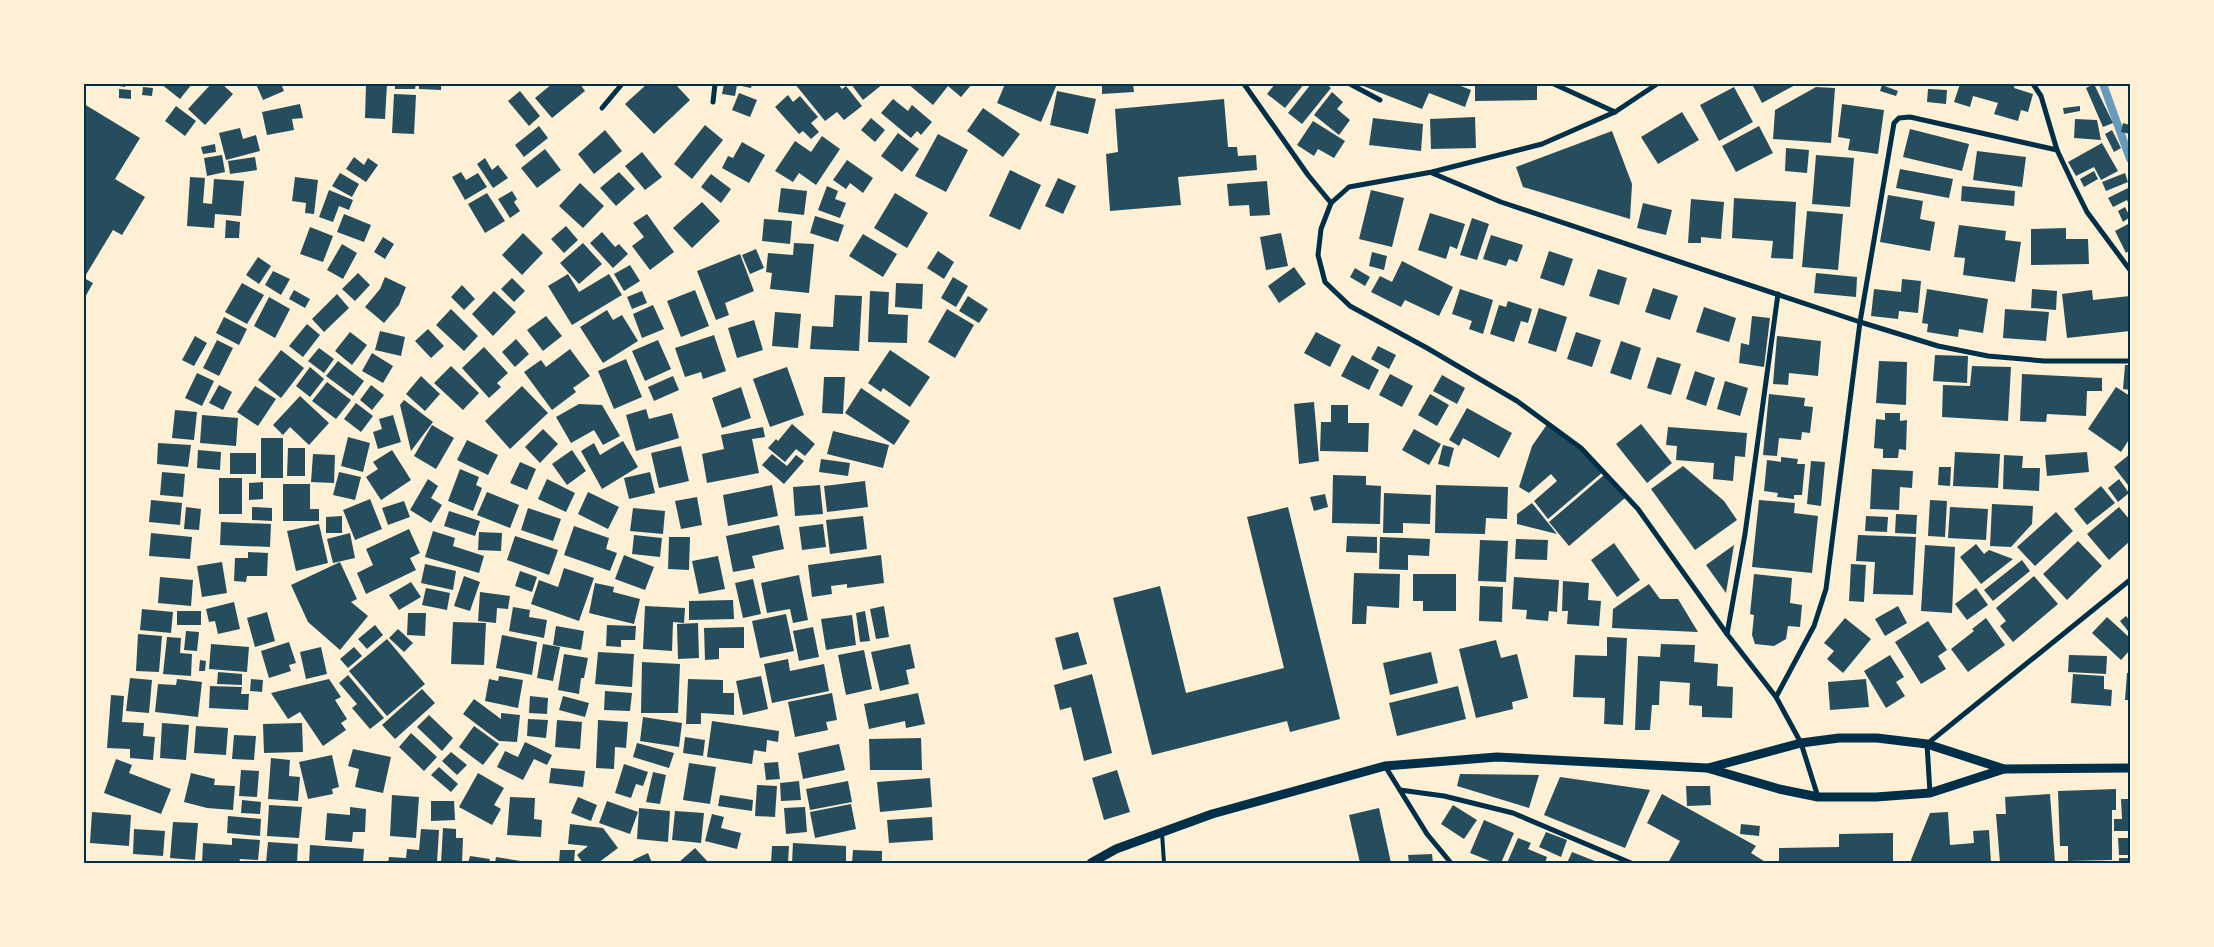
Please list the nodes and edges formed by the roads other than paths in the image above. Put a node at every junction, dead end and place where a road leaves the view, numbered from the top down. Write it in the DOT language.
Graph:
graph roads {
  1 [pos="622,84"];
  2 [pos="715,84"];
  3 [pos="1244,84"];
  4 [pos="1350,84"];
  5 [pos="1554,84"];
  6 [pos="1656,84"];
  7 [pos="2033,84"];
  8 [pos="1380,100"];
  9 [pos="712,102"];
  10 [pos="602,108"];
  11 [pos="1615,112"];
  12 [pos="2057,150"];
  13 [pos="1432,172"];
  14 [pos="1331,203"];
  15 [pos="2130,270"];
  16 [pos="1778,294"];
  17 [pos="1860,322"];
  18 [pos="2130,361"];
  19 [pos="2130,580"];
  20 [pos="1727,634"];
  21 [pos="1776,697"];
  22 [pos="1801,743"];
  23 [pos="1927,744"];
  24 [pos="1385,766"];
  25 [pos="1707,768"];
  26 [pos="2130,768"];
  27 [pos="2004,769"];
  28 [pos="1400,790"];
  29 [pos="1930,793"];
  30 [pos="1818,797"];
  31 [pos="1162,832"];
  32 [pos="1091,863"];
  33 [pos="1164,863"];
  34 [pos="1451,863"];
  35 [pos="1631,863"];
  1 -- 10 [label="street"];
  2 -- 9 [label="street"];
  3 -- 14 [label="street"];
  4 -- 8 [label="street"];
  5 -- 11 [label="street"];
  6 -- 11 [label="street"];
  7 -- 12 [label="street"];
  11 -- 13 [label="street"];
  12 -- 15 [label="street"];
  12 -- 17 [label="street"];
  13 -- 14 [label="street"];
  13 -- 16 [label="street"];
  14 -- 20 [label="street"];
  16 -- 17 [label="street"];
  16 -- 20 [label="street"];
  17 -- 18 [label="street"];
  17 -- 21 [label="street"];
  19 -- 23 [label="street"];
  20 -- 21 [label="street"];
  21 -- 22 [label="street"];
  22 -- 23 [label="street"];
  22 -- 25 [label="street"];
  22 -- 30 [label="street"];
  23 -- 27 [label="street"];
  23 -- 29 [label="street"];
  24 -- 25 [label="street"];
  24 -- 28 [label="street"];
  24 -- 31 [label="street"];
  25 -- 30 [label="street"];
  26 -- 27 [label="street"];
  27 -- 29 [label="street"];
  28 -- 34 [label="street"];
  28 -- 35 [label="street"];
  29 -- 30 [label="street"];
  31 -- 32 [label="street"];
  31 -- 33 [label="lane"];
}
